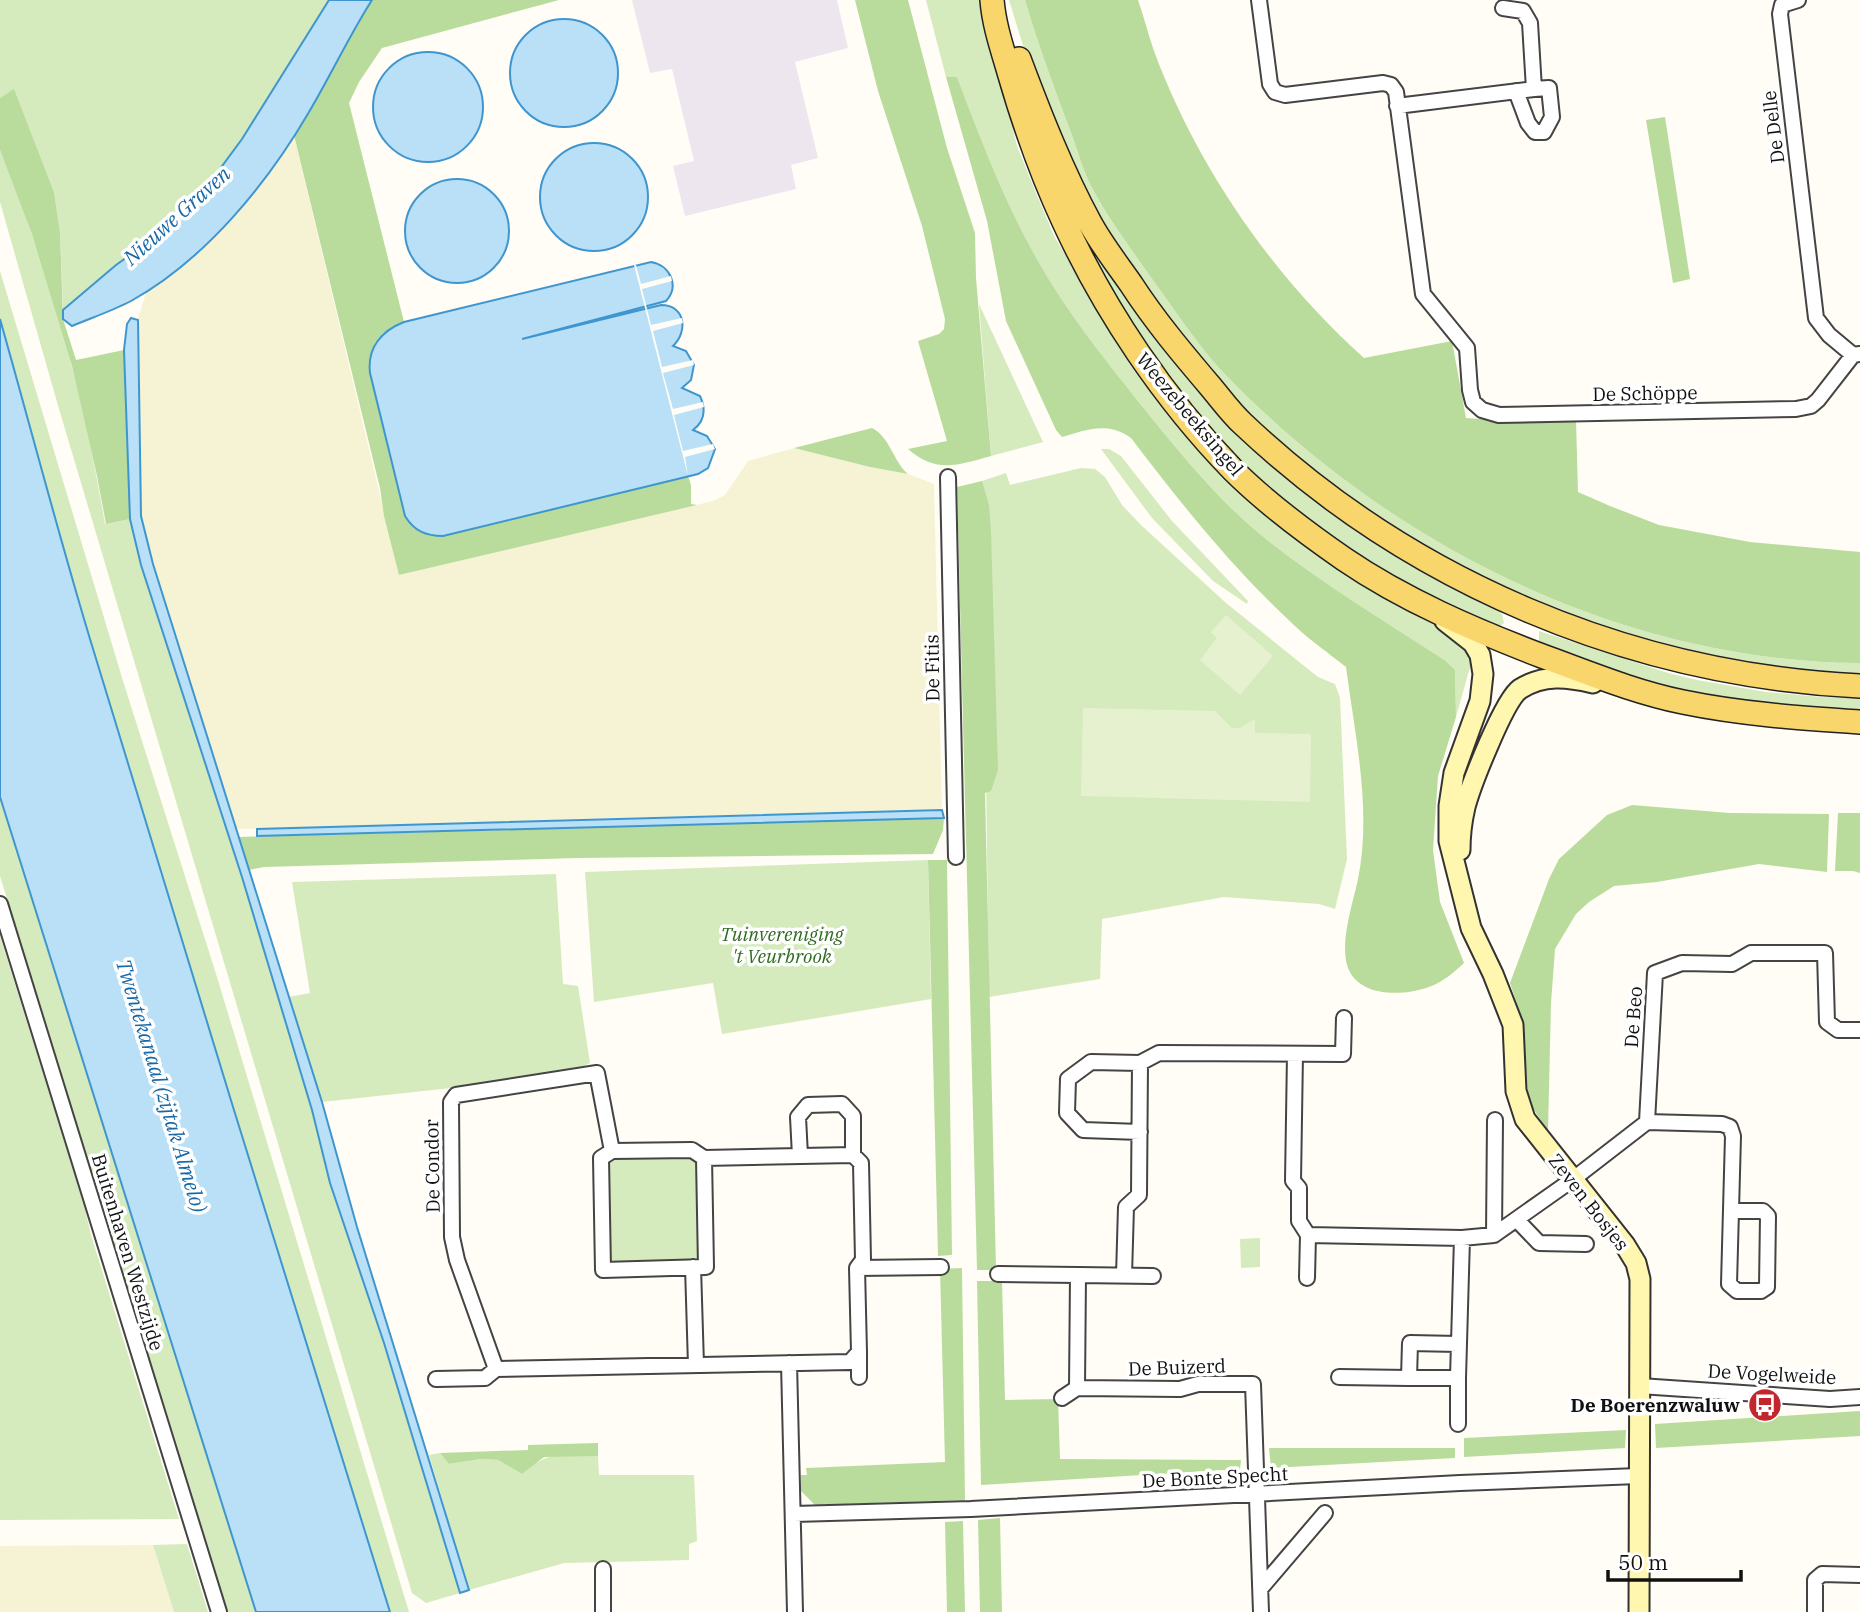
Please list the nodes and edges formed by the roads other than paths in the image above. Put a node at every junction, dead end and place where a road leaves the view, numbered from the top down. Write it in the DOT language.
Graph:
graph roads {
  1 [pos="992,0"];
  2 [pos="998,0"];
  3 [pos="1259,0"];
  4 [pos="1798,0"];
  5 [pos="1503,8"];
  6 [pos="1534,89"];
  7 [pos="1516,91"];
  8 [pos="1397,106"];
  9 [pos="1808,261"];
  10 [pos="1856,355"];
  11 [pos="948,477"];
  12 [pos="1420,604"];
  13 [pos="1860,686"];
  14 [pos="1635,691"];
  15 [pos="1860,722"];
  16 [pos="956,857"];
  17 [pos="1461,893"];
  18 [pos="0,904"];
  19 [pos="1344,1018"];
  20 [pos="1860,1030"];
  21 [pos="1295,1054"];
  22 [pos="1140,1063"];
  23 [pos="1495,1120"];
  24 [pos="1647,1122"];
  25 [pos="1140,1132"];
  26 [pos="612,1151"];
  27 [pos="853,1155"];
  28 [pos="800,1156"];
  29 [pos="704,1158"];
  30 [pos="1572,1180"];
  31 [pos="1731,1211"];
  32 [pos="1517,1220"];
  33 [pos="1308,1235"];
  34 [pos="1494,1235"];
  35 [pos="1462,1238"];
  36 [pos="1586,1244"];
  37 [pos="941,1267"];
  38 [pos="693,1268"];
  39 [pos="857,1268"];
  40 [pos="998,1274"];
  41 [pos="1078,1275"];
  42 [pos="1124,1276"];
  43 [pos="1153,1276"];
  44 [pos="1307,1278"];
  45 [pos="1458,1344"];
  46 [pos="859,1352"];
  47 [pos="789,1363"];
  48 [pos="696,1365"];
  49 [pos="496,1369"];
  50 [pos="859,1377"];
  51 [pos="1339,1377"];
  52 [pos="1409,1377"];
  53 [pos="1458,1378"];
  54 [pos="436,1379"];
  55 [pos="1640,1386"];
  56 [pos="1077,1388"];
  57 [pos="1860,1397"];
  58 [pos="1062,1398"];
  59 [pos="1458,1424"];
  60 [pos="1638,1476"];
  61 [pos="1256,1494"];
  62 [pos="1325,1513"];
  63 [pos="794,1514"];
  64 [pos="603,1569"];
  65 [pos="1860,1575"];
  66 [pos="1261,1588"];
  67 [pos="219,1612"];
  68 [pos="603,1612"];
  69 [pos="795,1612"];
  70 [pos="1261,1612"];
  71 [pos="1639,1612"];
  72 [pos="1815,1612"];
  1 -- 12 [label="main road, Weezebeeksingel"];
  2 -- 13 [label="main road, Weezebeeksingel"];
  3 -- 8 [label="street"];
  4 -- 9 [label="street, De Delle"];
  5 -- 6 [label="street"];
  6 -- 7 [label="street"];
  6 -- 7 [label="street"];
  7 -- 8 [label="street"];
  8 -- 10 [label="street, De Schöppe"];
  9 -- 10 [label="street, De Schöppe"];
  11 -- 16 [label="street, De Fitis"];
  12 -- 14 [label="main road, Weezebeeksingel"];
  12 -- 17 [label="street, Zeven Bosjes"];
  14 -- 15 [label="main road, Weezebeeksingel"];
  14 -- 17 [label="street, Zeven Bosjes"];
  17 -- 30 [label="street, Zeven Bosjes"];
  18 -- 67 [label="street, Buitenhaven Westzijde"];
  19 -- 21 [label="street"];
  20 -- 24 [label="street, De Beo"];
  21 -- 22 [label="street"];
  21 -- 33 [label="street"];
  22 -- 25 [label="street"];
  22 -- 25 [label="street"];
  23 -- 34 [label="street"];
  24 -- 30 [label="street"];
  24 -- 31 [label="street"];
  25 -- 42 [label="street"];
  26 -- 29 [label="street"];
  26 -- 38 [label="street"];
  26 -- 49 [label="street, De Condor"];
  27 -- 28 [label="street"];
  27 -- 28 [label="street"];
  27 -- 39 [label="street"];
  28 -- 29 [label="street"];
  29 -- 38 [label="street"];
  30 -- 32 [label="street"];
  30 -- 55 [label="street, Zeven Bosjes"];
  31 -- 31 [label="street"];
  32 -- 34 [label="street"];
  32 -- 36 [label="street"];
  33 -- 35 [label="street"];
  33 -- 44 [label="street"];
  34 -- 35 [label="street"];
  35 -- 45 [label="street"];
  37 -- 39 [label="street"];
  38 -- 48 [label="street"];
  39 -- 46 [label="street"];
  40 -- 41 [label="street"];
  41 -- 42 [label="street"];
  41 -- 56 [label="street"];
  42 -- 43 [label="street"];
  45 -- 52 [label="street"];
  45 -- 53 [label="street"];
  46 -- 47 [label="street"];
  46 -- 50 [label="street"];
  47 -- 48 [label="street"];
  47 -- 63 [label="street"];
  48 -- 49 [label="street"];
  49 -- 54 [label="street"];
  51 -- 52 [label="street"];
  52 -- 53 [label="street"];
  53 -- 59 [label="street"];
  55 -- 57 [label="street, De Vogelweide"];
  55 -- 60 [label="street, Zeven Bosjes"];
  56 -- 58 [label="street"];
  56 -- 61 [label="street, De Buizerd"];
  60 -- 61 [label="street, De Bonte Specht"];
  60 -- 71 [label="street, Zeven Bosjes"];
  61 -- 63 [label="street, De Bonte Specht"];
  61 -- 66 [label="street"];
  62 -- 66 [label="street"];
  63 -- 69 [label="street"];
  64 -- 68 [label="street"];
  65 -- 72 [label="street"];
  66 -- 70 [label="street"];
}
